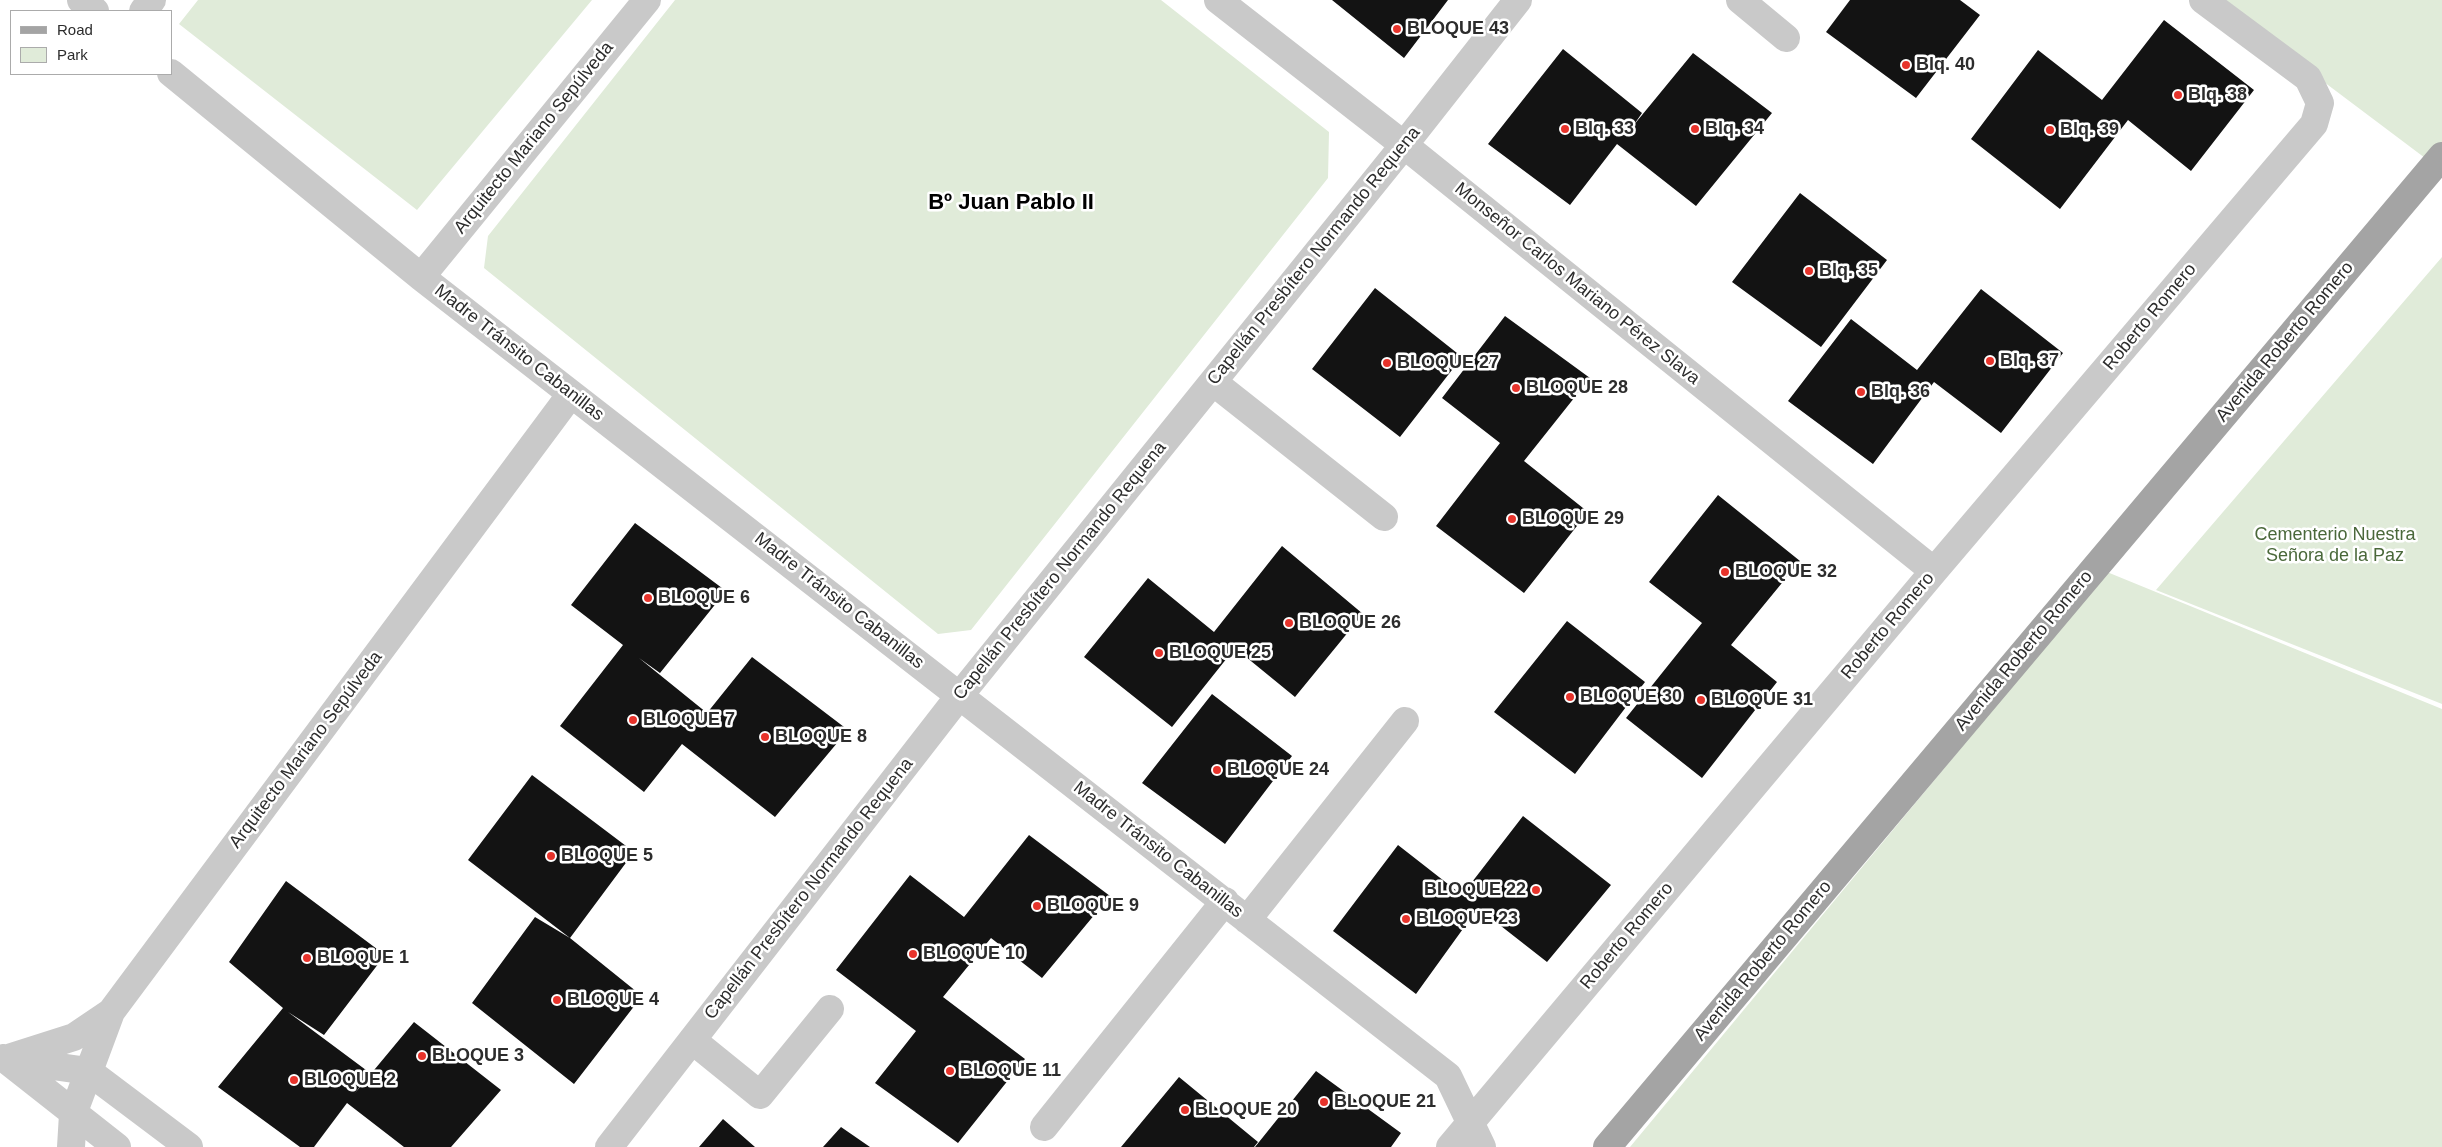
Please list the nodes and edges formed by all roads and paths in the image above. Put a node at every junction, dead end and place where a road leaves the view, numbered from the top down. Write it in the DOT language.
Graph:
graph roads {
  1 [pos="81,0"];
  2 [pos="152,0"];
  3 [pos="647,0"];
  4 [pos="1218,0"];
  5 [pos="1518,0"];
  6 [pos="1740,0"];
  7 [pos="2202,0"];
  8 [pos="94,10"];
  9 [pos="144,10"];
  10 [pos="1786,38"];
  11 [pos="172,74"];
  12 [pos="1404,145"];
  13 [pos="2442,156"];
  14 [pos="421,277"];
  15 [pos="1213,382"];
  16 [pos="571,394"];
  17 [pos="1384,516"];
  18 [pos="1934,571"];
  19 [pos="960,695"];
  20 [pos="1406,721"];
  21 [pos="1225,901"];
  22 [pos="1247,920"];
  23 [pos="830,1009"];
  24 [pos="111,1012"];
  25 [pos="692,1040"];
  26 [pos="2,1057"];
  27 [pos="88,1071"];
  28 [pos="73,1114"];
  29 [pos="1470,1123"];
  30 [pos="1044,1127"];
  31 [pos="71,1147"];
  32 [pos="117,1147"];
  33 [pos="189,1147"];
  34 [pos="609,1147"];
  35 [pos="1450,1147"];
  36 [pos="1482,1147"];
  37 [pos="1606,1147"];
  1 -- 8 [label="street"];
  2 -- 9 [label="street"];
  3 -- 14 [label="street, Arquitecto Mariano Sepúlveda"];
  4 -- 12 [label="street, Monseñor Carlos Mariano Pérez Slava"];
  5 -- 12 [label="street, Capellán Presbítero Normando Requena"];
  6 -- 10 [label="street"];
  7 -- 18 [label="street, Roberto Romero"];
  11 -- 14 [label="street, Madre Tránsito Cabanillas"];
  12 -- 15 [label="street, Capellán Presbítero Normando Requena"];
  12 -- 18 [label="street, Monseñor Carlos Mariano Pérez Slava"];
  13 -- 37 [label="main road, Avenida Roberto Romero"];
  14 -- 16 [label="street, Madre Tránsito Cabanillas"];
  15 -- 17 [label="street"];
  15 -- 19 [label="street, Capellán Presbítero Normando Requena"];
  16 -- 19 [label="street, Madre Tránsito Cabanillas"];
  16 -- 24 [label="street, Arquitecto Mariano Sepúlveda"];
  18 -- 29 [label="street, Roberto Romero"];
  19 -- 21 [label="street, Madre Tránsito Cabanillas"];
  19 -- 25 [label="street, Capellán Presbítero Normando Requena"];
  20 -- 22 [label="street"];
  21 -- 22 [label="street, Madre Tránsito Cabanillas"];
  21 -- 30 [label="street"];
  22 -- 29 [label="street, Madre Tránsito Cabanillas"];
  23 -- 25 [label="street"];
  24 -- 26 [label="street, Arquitecto Mariano Sepúlveda"];
  24 -- 27 [label="street"];
  25 -- 34 [label="street, Capellán Presbítero Normando Requena"];
  26 -- 27 [label="street"];
  26 -- 28 [label="street"];
  27 -- 28 [label="street"];
  27 -- 33 [label="street"];
  28 -- 31 [label="street"];
  28 -- 32 [label="street"];
  29 -- 35 [label="street, Roberto Romero"];
  29 -- 36 [label="street, Madre Tránsito Cabanillas"];
}
